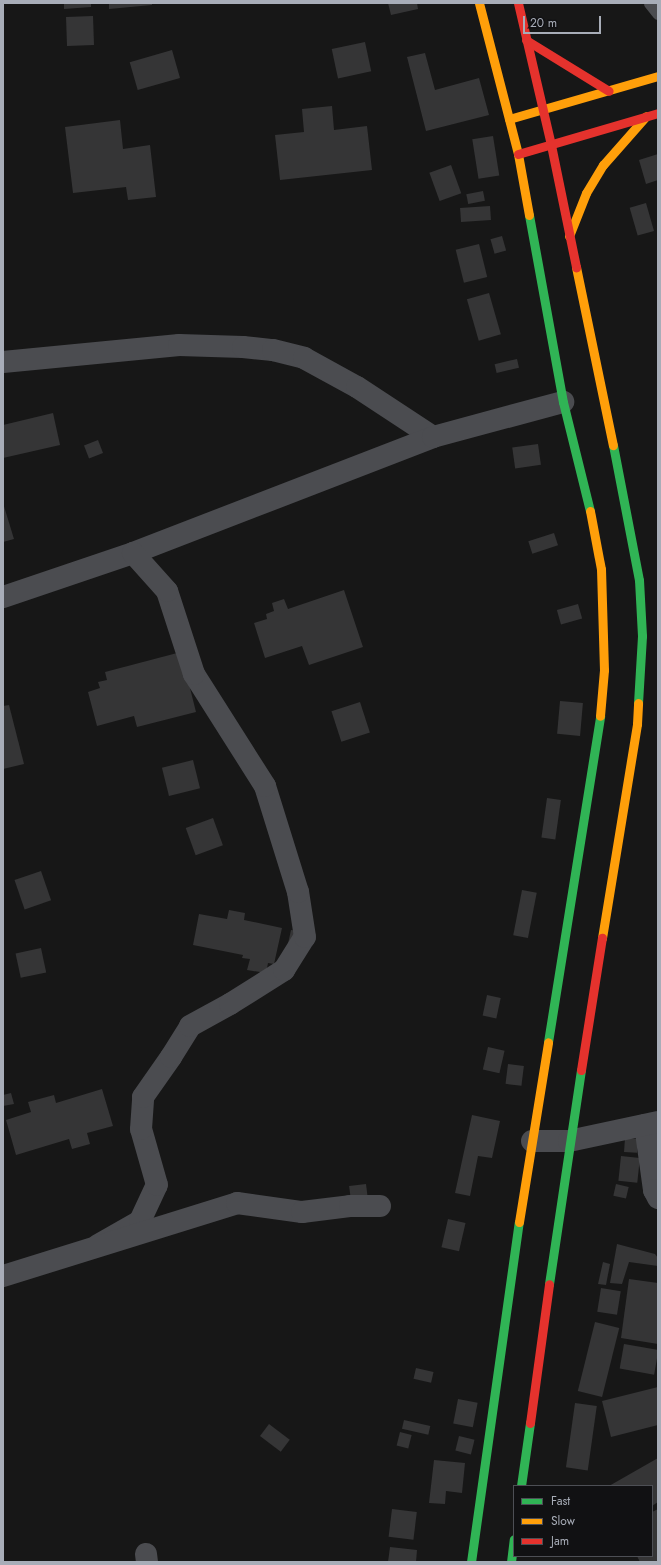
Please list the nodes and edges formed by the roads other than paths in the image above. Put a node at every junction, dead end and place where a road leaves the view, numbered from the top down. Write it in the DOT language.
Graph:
graph roads {
  1 [pos="479,3"];
  2 [pos="518,3"];
  3 [pos="650,3"];
  4 [pos="658,13"];
  5 [pos="526,40"];
  6 [pos="658,76"];
  7 [pos="609,91"];
  8 [pos="543,109"];
  9 [pos="658,113"];
  10 [pos="646,116"];
  11 [pos="509,118"];
  12 [pos="551,145"];
  13 [pos="518,154"];
  14 [pos="569,236"];
  15 [pos="3,362"];
  16 [pos="563,402"];
  17 [pos="433,437"];
  18 [pos="133,553"];
  19 [pos="3,597"];
  20 [pos="652,1124"];
  21 [pos="532,1141"];
  22 [pos="569,1141"];
  23 [pos="658,1198"];
  24 [pos="380,1206"];
  25 [pos="98,1245"];
  26 [pos="3,1276"];
  27 [pos="521,1485"];
  28 [pos="513,1547"];
  29 [pos="471,1562"];
  30 [pos="511,1562"];
  1 -- 11 [label="street"];
  2 -- 5 [label="street"];
  3 -- 4 [label="lane"];
  5 -- 7 [label="street"];
  5 -- 8 [label="street"];
  6 -- 7 [label="street"];
  7 -- 8 [label="street"];
  8 -- 11 [label="street"];
  8 -- 12 [label="street"];
  9 -- 10 [label="street"];
  10 -- 12 [label="street"];
  10 -- 14 [label="street"];
  11 -- 13 [label="street"];
  12 -- 13 [label="street"];
  12 -- 14 [label="street"];
  13 -- 16 [label="street"];
  14 -- 22 [label="street"];
  15 -- 17 [label="street"];
  16 -- 17 [label="street"];
  16 -- 21 [label="street"];
  17 -- 18 [label="street"];
  18 -- 19 [label="street"];
  18 -- 25 [label="street"];
  20 -- 22 [label="street"];
  20 -- 23 [label="street"];
  21 -- 22 [label="street"];
  21 -- 29 [label="street"];
  22 -- 27 [label="street"];
  24 -- 25 [label="street"];
  25 -- 26 [label="street"];
  28 -- 30 [label="street"];
}
